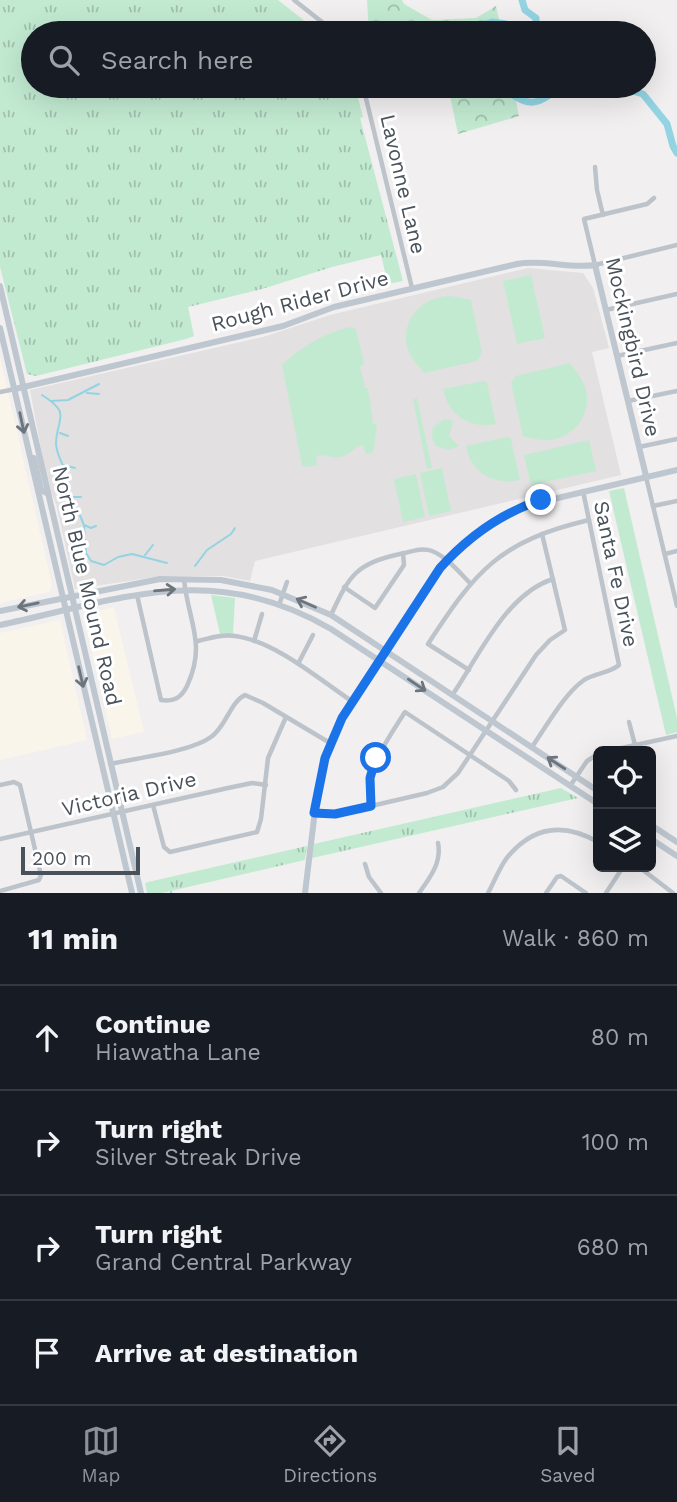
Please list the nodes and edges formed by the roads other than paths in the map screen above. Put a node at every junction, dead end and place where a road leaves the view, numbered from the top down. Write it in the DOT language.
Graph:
graph roads {
  1 [pos="294,0"];
  2 [pos="321,21"];
  3 [pos="366,98"];
  4 [pos="595,167"];
  5 [pos="654,198"];
  6 [pos="603,215"];
  7 [pos="677,246"];
  8 [pos="595,265"];
  9 [pos="0,286"];
  10 [pos="412,289"];
  11 [pos="677,294"];
  12 [pos="605,310"];
  13 [pos="0,328"];
  14 [pos="677,343"];
  15 [pos="617,356"];
  16 [pos="23,387"];
  17 [pos="15,389"];
  18 [pos="677,391"];
  19 [pos="0,392"];
  20 [pos="628,401"];
  21 [pos="677,439"];
  22 [pos="27,445"];
  23 [pos="639,447"];
  24 [pos="677,470"];
  25 [pos="646,476"];
  26 [pos="583,491"];
  27 [pos="48,494"];
  28 [pos="677,501"];
  29 [pos="653,506"];
  30 [pos="589,520"];
  31 [pos="542,534"];
  32 [pos="677,551"];
  33 [pos="403,553"];
  34 [pos="665,554"];
  35 [pos="447,561"];
  36 [pos="184,578"];
  37 [pos="553,579"];
  38 [pos="287,582"];
  39 [pos="470,583"];
  40 [pos="344,587"];
  41 [pos="185,589"];
  42 [pos="137,594"];
  43 [pos="283,594"];
  44 [pos="71,596"];
  45 [pos="63,598"];
  46 [pos="677,602"];
  47 [pos="279,605"];
  48 [pos="70,610"];
  49 [pos="0,611"];
  50 [pos="262,614"];
  51 [pos="331,615"];
  52 [pos="0,625"];
  53 [pos="313,635"];
  54 [pos="198,641"];
  55 [pos="254,641"];
  56 [pos="386,651"];
  57 [pos="380,660"];
  58 [pos="299,662"];
  59 [pos="469,670"];
  60 [pos="453,694"];
  61 [pos="353,702"];
  62 [pos="286,717"];
  63 [pos="492,720"];
  64 [pos="629,722"];
  65 [pos="486,730"];
  66 [pos="677,736"];
  67 [pos="330,743"];
  68 [pos="635,746"];
  69 [pos="532,747"];
  70 [pos="469,755"];
  71 [pos="593,757"];
  72 [pos="110,764"];
  73 [pos="576,776"];
  74 [pos="0,785"];
  75 [pos="266,785"];
  76 [pos="570,786"];
  77 [pos="593,788"];
  78 [pos="516,790"];
  79 [pos="593,801"];
  80 [pos="153,805"];
  81 [pos="371,806"];
  82 [pos="122,812"];
  83 [pos="314,813"];
  84 [pos="113,814"];
  85 [pos="656,828"];
  86 [pos="31,832"];
  87 [pos="0,839"];
  88 [pos="593,840"];
  89 [pos="656,842"];
  90 [pos="677,842"];
  91 [pos="438,843"];
  92 [pos="677,856"];
  93 [pos="365,864"];
  94 [pos="620,872"];
  95 [pos="646,872"];
  96 [pos="0,891"];
  97 [pos="132,893"];
  98 [pos="141,893"];
  99 [pos="305,893"];
  100 [pos="381,893"];
  101 [pos="419,893"];
  102 [pos="488,893"];
  103 [pos="546,893"];
  104 [pos="586,893"];
  105 [pos="606,893"];
  106 [pos="673,893"];
  1 -- 2 [label="street"];
  3 -- 10 [label="street, Lavonne Lane"];
  4 -- 6 [label="street"];
  5 -- 6 [label="street"];
  6 -- 8 [label="street, Mockingbird Drive"];
  7 -- 8 [label="street"];
  8 -- 10 [label="main road, Rough Rider Drive"];
  8 -- 12 [label="main road, Mockingbird Drive"];
  9 -- 16 [label="main road, North Blue Mound Road"];
  10 -- 16 [label="main road, Rough Rider Drive"];
  11 -- 12 [label="street"];
  12 -- 15 [label="main road, Mockingbird Drive"];
  13 -- 17 [label="main road, North Blue Mound Road"];
  14 -- 15 [label="street"];
  15 -- 20 [label="main road, Mockingbird Drive"];
  16 -- 17 [label="main road, Rough Rider Drive"];
  16 -- 27 [label="main road, North Blue Mound Road"];
  17 -- 19 [label="street"];
  17 -- 22 [label="main road, North Blue Mound Road, one-way"];
  18 -- 20 [label="street"];
  20 -- 23 [label="main road, Mockingbird Drive"];
  21 -- 23 [label="street"];
  22 -- 27 [label="main road"];
  22 -- 45 [label="main road, North Blue Mound Road"];
  23 -- 25 [label="main road, Mockingbird Drive"];
  24 -- 25 [label="main road"];
  25 -- 26 [label="main road"];
  25 -- 29 [label="street, Mockingbird Drive"];
  26 -- 30 [label="street, Santa Fe Drive"];
  26 -- 35 [label="main road"];
  27 -- 44 [label="main road, North Blue Mound Road"];
  28 -- 29 [label="street"];
  29 -- 34 [label="street, Mockingbird Drive"];
  30 -- 31 [label="street"];
  30 -- 69 [label="street, Santa Fe Drive"];
  31 -- 37 [label="street"];
  31 -- 39 [label="street"];
  32 -- 34 [label="street"];
  33 -- 35 [label="street"];
  33 -- 40 [label="street"];
  33 -- 40 [label="street"];
  34 -- 46 [label="street, Mockingbird Drive"];
  35 -- 39 [label="street"];
  35 -- 56 [label="main road"];
  36 -- 41 [label="street"];
  36 -- 43 [label="main road"];
  36 -- 44 [label="main road"];
  37 -- 59 [label="street"];
  37 -- 63 [label="street"];
  38 -- 43 [label="street"];
  39 -- 59 [label="street"];
  40 -- 51 [label="street"];
  42 -- 41 [label="main road, one-way"];
  41 -- 47 [label="main road"];
  41 -- 54 [label="street"];
  42 -- 48 [label="main road"];
  42 -- 54 [label="street"];
  43 -- 47 [label="street"];
  51 -- 43 [label="main road, one-way"];
  44 -- 45 [label="main road"];
  44 -- 48 [label="main road, North Blue Mound Road"];
  45 -- 48 [label="main road, North Blue Mound Road"];
  45 -- 49 [label="main road, one-way"];
  47 -- 57 [label="main road"];
  48 -- 52 [label="main road"];
  48 -- 72 [label="main road, North Blue Mound Road"];
  48 -- 84 [label="main road, North Blue Mound Road, one-way"];
  50 -- 55 [label="street"];
  51 -- 56 [label="main road"];
  53 -- 58 [label="street"];
  54 -- 55 [label="street"];
  55 -- 58 [label="street"];
  56 -- 57 [label="main road"];
  56 -- 60 [label="main road"];
  57 -- 61 [label="main road"];
  57 -- 65 [label="main road, one-way"];
  58 -- 61 [label="street"];
  59 -- 60 [label="street"];
  60 -- 63 [label="main road"];
  61 -- 67 [label="main road"];
  62 -- 67 [label="street"];
  62 -- 72 [label="street"];
  62 -- 75 [label="street"];
  63 -- 65 [label="street"];
  63 -- 69 [label="main road"];
  64 -- 68 [label="street"];
  65 -- 70 [label="street"];
  65 -- 76 [label="main road"];
  66 -- 68 [label="street"];
  67 -- 83 [label="main road"];
  73 -- 69 [label="main road, one-way"];
  70 -- 78 [label="street"];
  70 -- 81 [label="street"];
  70 -- 81 [label="street"];
  71 -- 73 [label="street"];
  72 -- 82 [label="main road, North Blue Mound Road"];
  73 -- 76 [label="street"];
  73 -- 77 [label="main road"];
  74 -- 86 [label="street"];
  75 -- 80 [label="street, Victoria Drive"];
  75 -- 80 [label="street"];
  76 -- 79 [label="main road"];
  80 -- 82 [label="street, Victoria Drive"];
  81 -- 83 [label="street"];
  82 -- 84 [label="street, Victoria Drive"];
  82 -- 98 [label="main road, North Blue Mound Road"];
  83 -- 99 [label="main road"];
  84 -- 86 [label="street, Victoria Drive"];
  84 -- 97 [label="main road, North Blue Mound Road"];
  85 -- 90 [label="main road"];
  86 -- 87 [label="street, Victoria Drive"];
  86 -- 96 [label="street"];
  88 -- 102 [label="street"];
  89 -- 92 [label="main road"];
  91 -- 101 [label="street"];
  93 -- 100 [label="street"];
  94 -- 105 [label="street"];
  95 -- 106 [label="street"];
  103 -- 104 [label="street"];
}
